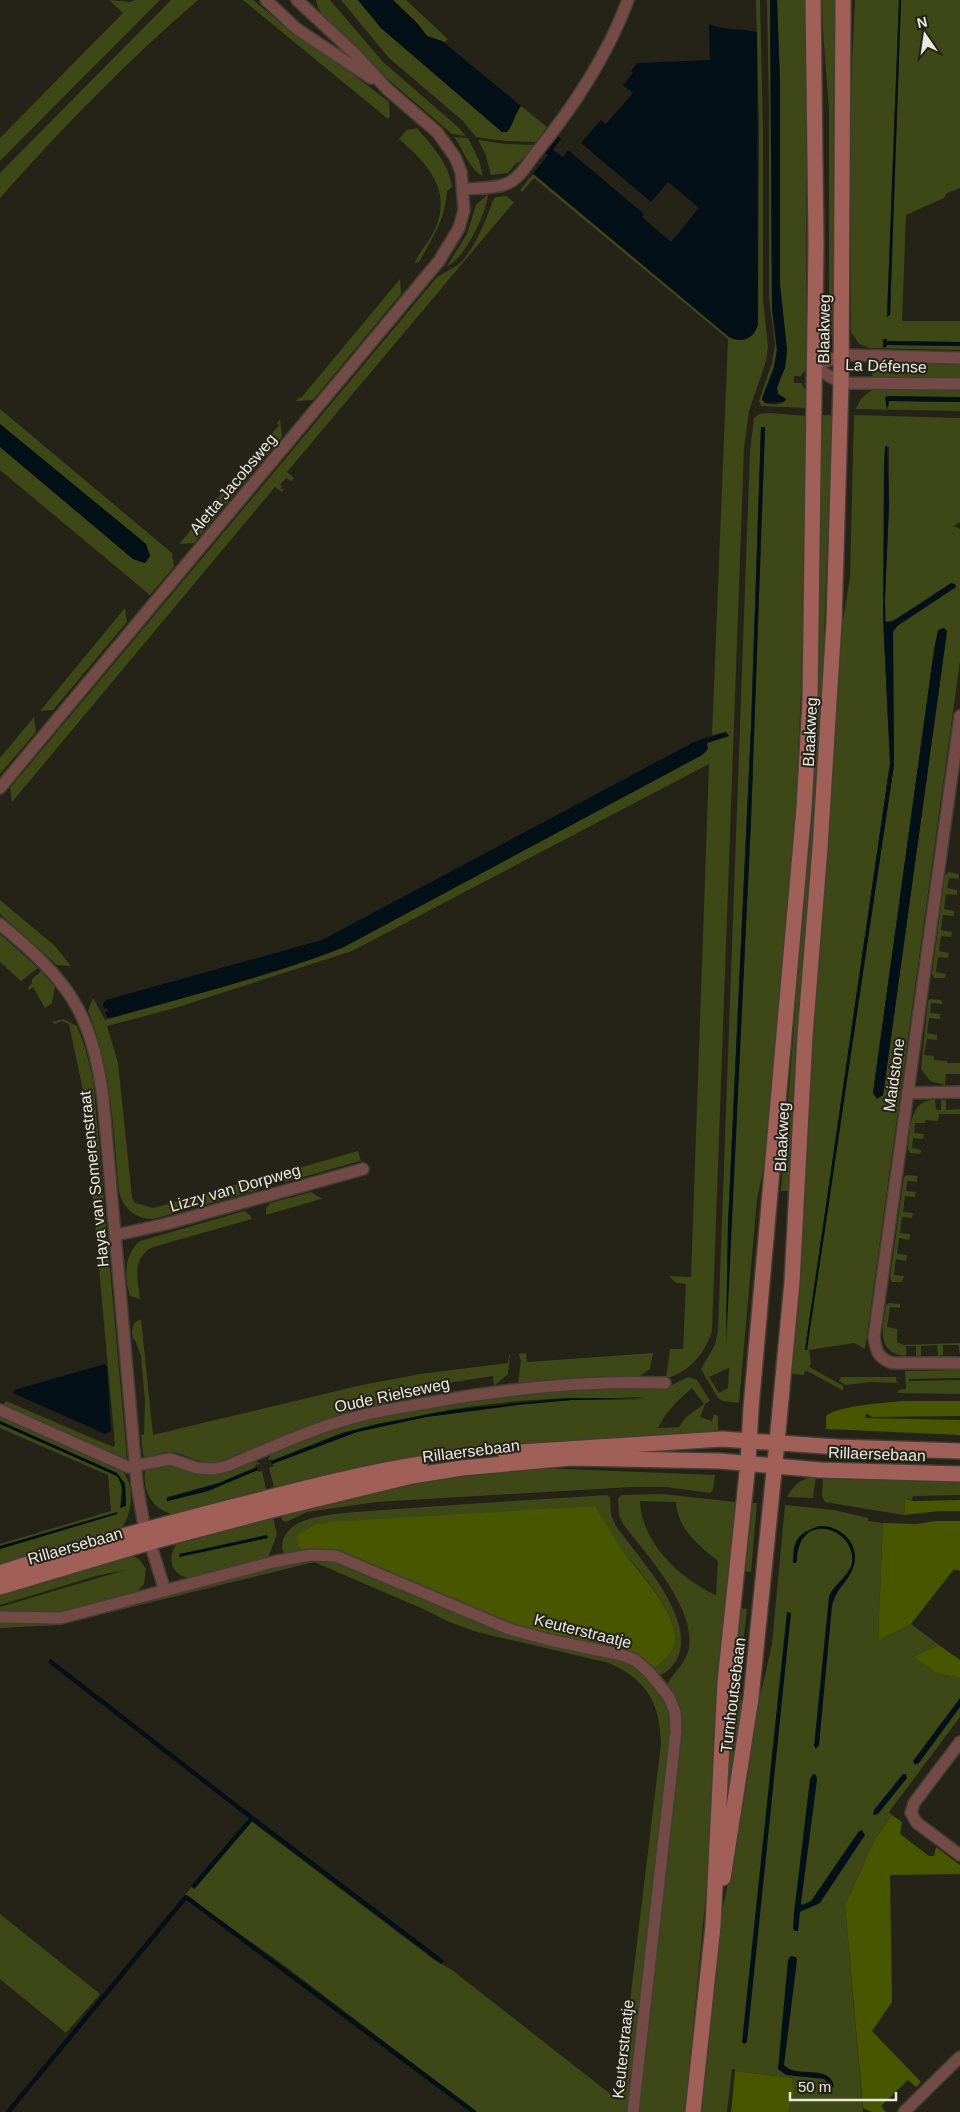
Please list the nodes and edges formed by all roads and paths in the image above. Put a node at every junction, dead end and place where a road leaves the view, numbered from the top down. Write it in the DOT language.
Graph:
graph roads {
  1 [pos="266,0"];
  2 [pos="290,0"];
  3 [pos="297,0"];
  4 [pos="628,0"];
  5 [pos="813,0"];
  6 [pos="843,0"];
  7 [pos="279,11"];
  8 [pos="387,89"];
  9 [pos="464,188"];
  10 [pos="841,355"];
  11 [pos="960,358"];
  12 [pos="814,368"];
  13 [pos="841,383"];
  14 [pos="960,384"];
  15 [pos="959,724"];
  16 [pos="0,788"];
  17 [pos="0,924"];
  18 [pos="960,1092"];
  19 [pos="908,1093"];
  20 [pos="363,1169"];
  21 [pos="116,1235"];
  22 [pos="960,1363"];
  23 [pos="665,1383"];
  24 [pos="0,1410"];
  25 [pos="750,1440"];
  26 [pos="777,1442"];
  27 [pos="960,1451"];
  28 [pos="748,1463"];
  29 [pos="774,1465"];
  30 [pos="136,1467"];
  31 [pos="960,1474"];
  32 [pos="149,1536"];
  33 [pos="0,1573"];
  34 [pos="0,1587"];
  35 [pos="165,1591"];
  36 [pos="0,1618"];
  37 [pos="960,1742"];
  38 [pos="960,1855"];
  39 [pos="713,1926"];
  40 [pos="960,2057"];
  41 [pos="633,2112"];
  42 [pos="693,2112"];
  43 [pos="904,2112"];
  1 -- 7 [label="street"];
  2 -- 7 [label="street"];
  3 -- 8 [label="street"];
  4 -- 9 [label="street"];
  5 -- 12 [label="main road, Blaakweg"];
  6 -- 10 [label="main road, Blaakweg"];
  7 -- 8 [label="street"];
  8 -- 9 [label="street, Aletta Jacobsweg"];
  9 -- 16 [label="street, Aletta Jacobsweg"];
  10 -- 11 [label="street, La Défense"];
  10 -- 12 [label="street, La Défense"];
  10 -- 13 [label="main road, Blaakweg"];
  12 -- 13 [label="street, La Défense"];
  12 -- 25 [label="main road, Blaakweg"];
  13 -- 14 [label="street, La Défense"];
  13 -- 26 [label="main road, Blaakweg"];
  15 -- 19 [label="street, Maidstone"];
  17 -- 21 [label="street, Haya van Somerenstraat"];
  18 -- 19 [label="street"];
  19 -- 22 [label="street, Maidstone"];
  20 -- 21 [label="street, Lizzy van Dorpweg"];
  21 -- 30 [label="street, Haya van Somerenstraat"];
  23 -- 30 [label="street, Oude Rielseweg"];
  24 -- 30 [label="street"];
  25 -- 26 [label="main road, Rillaersebaan"];
  25 -- 28 [label="main road, Blaakweg"];
  25 -- 32 [label="main road, Rillaersebaan"];
  26 -- 27 [label="main road, Rillaersebaan"];
  26 -- 29 [label="main road, Blaakweg"];
  28 -- 29 [label="main road, Rillaersebaan"];
  28 -- 32 [label="main road, Rillaersebaan"];
  28 -- 39 [label="main road, Turnhoutsebaan"];
  29 -- 31 [label="main road, Rillaersebaan"];
  29 -- 39 [label="main road, Turnhoutsebaan"];
  30 -- 32 [label="street"];
  32 -- 33 [label="main road, Rillaersebaan"];
  32 -- 34 [label="main road, Rillaersebaan"];
  32 -- 35 [label="street"];
  35 -- 36 [label="street, Keuterstraatje"];
  35 -- 41 [label="street, Keuterstraatje"];
  37 -- 38 [label="street"];
  39 -- 42 [label="main road, Turnhoutsebaan"];
  40 -- 43 [label="street"];
}
